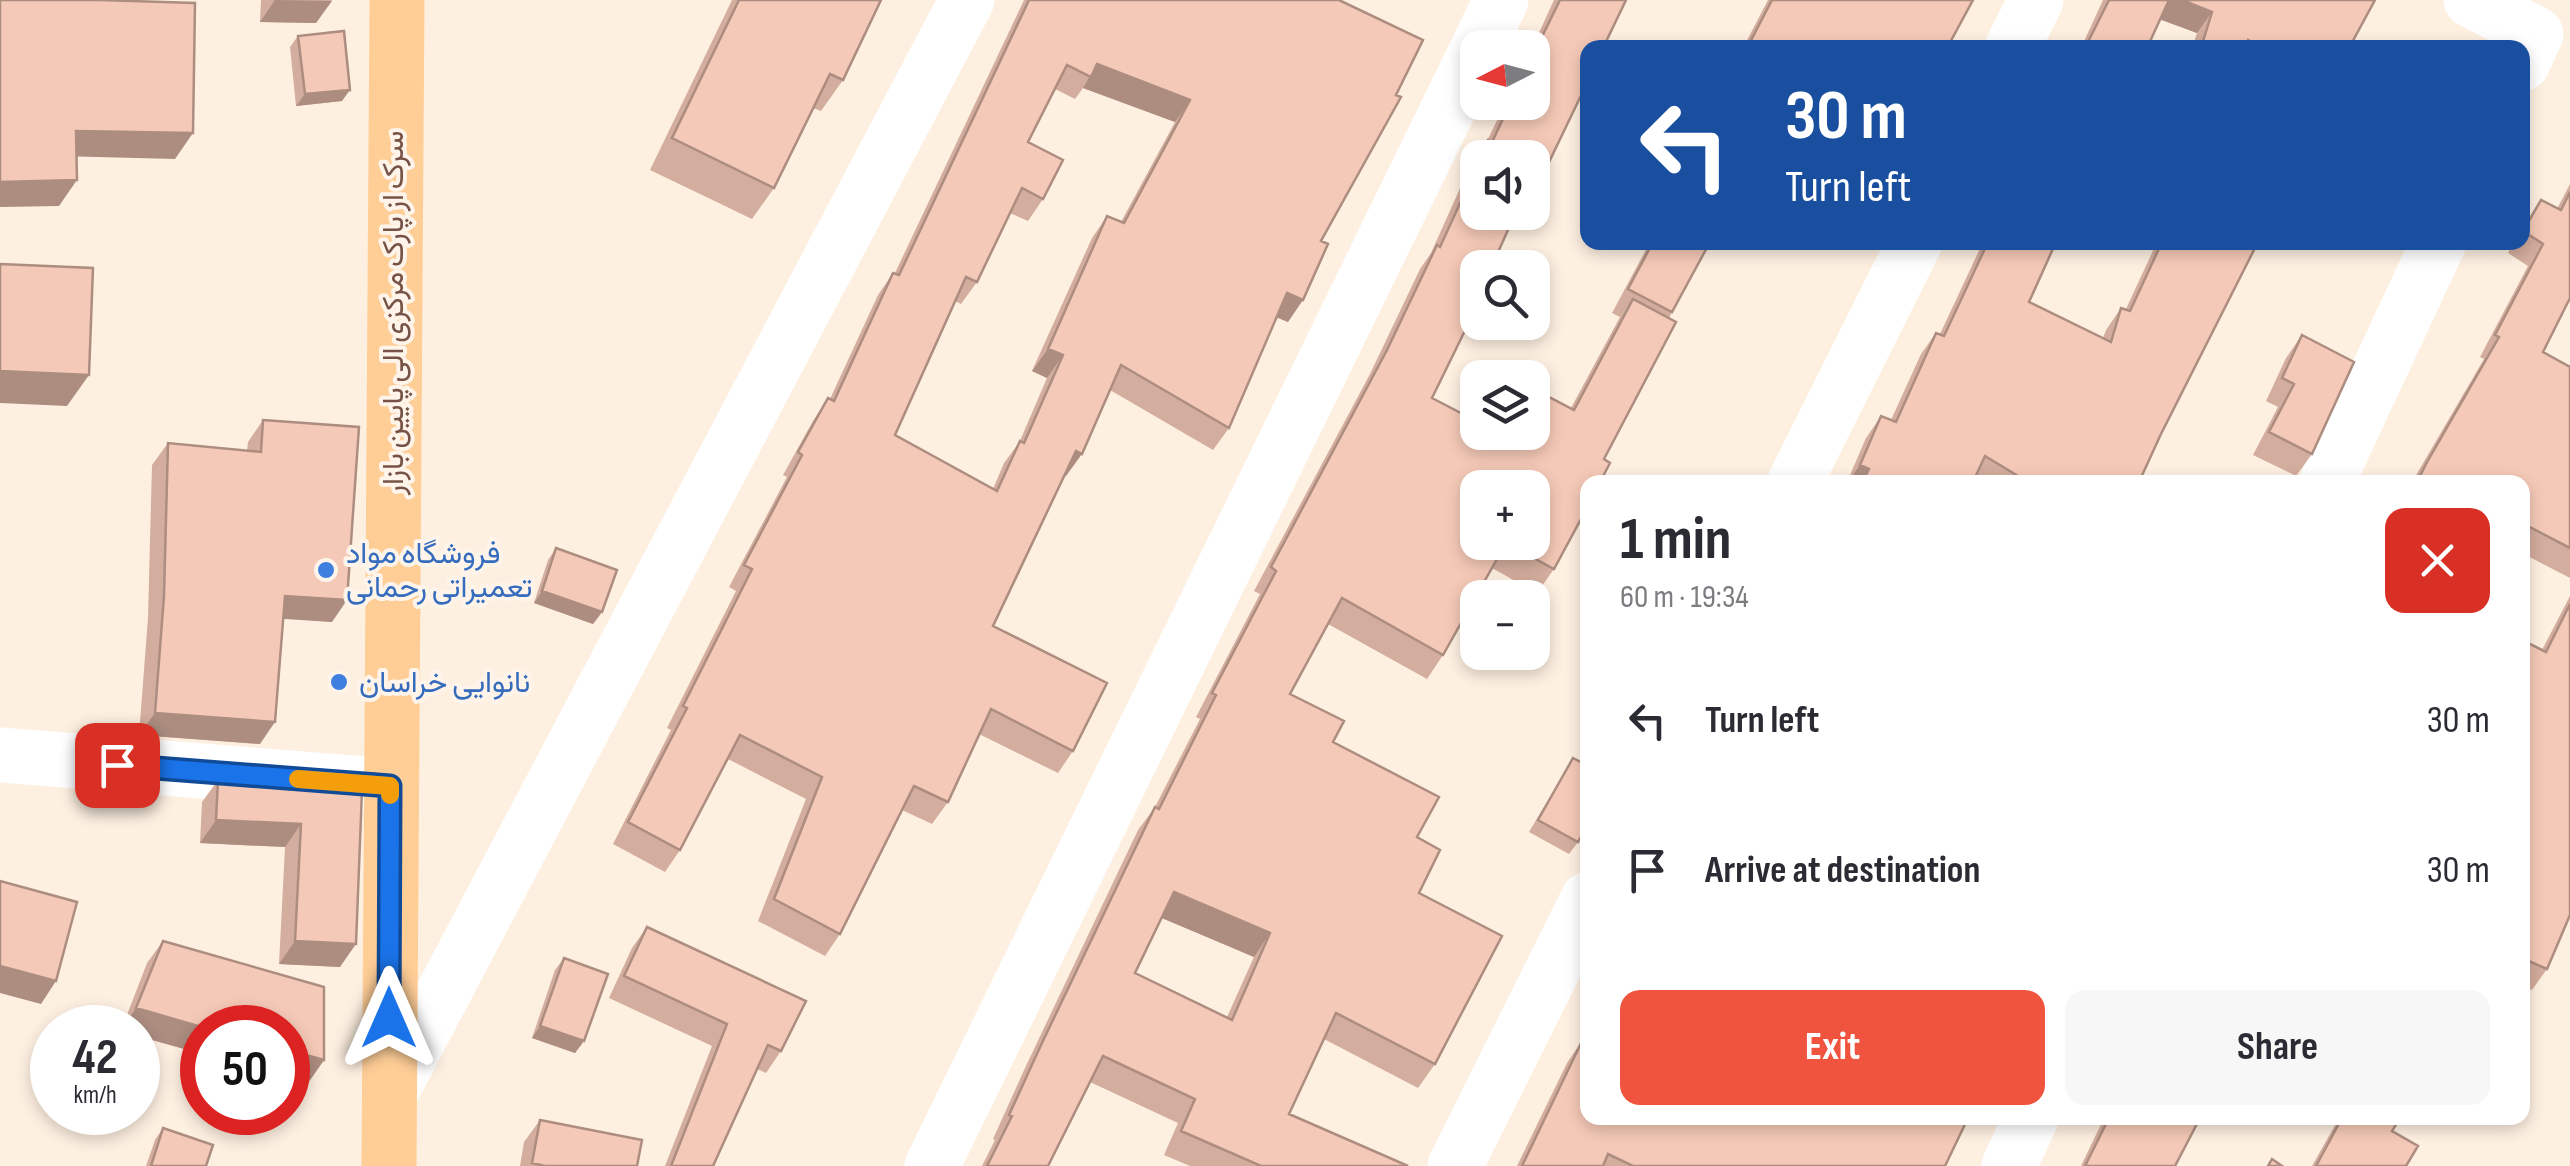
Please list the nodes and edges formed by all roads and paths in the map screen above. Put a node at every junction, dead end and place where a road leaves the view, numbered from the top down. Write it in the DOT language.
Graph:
graph roads {
  1 [pos="397,0"];
  2 [pos="966,0"];
  3 [pos="1501,0"];
  4 [pos="2036,0"];
  5 [pos="2471,0"];
  6 [pos="1487,30"];
  7 [pos="2016,40"];
  8 [pos="2530,47"];
  9 [pos="1460,85"];
  10 [pos="1911,250"];
  11 [pos="2435,250"];
  12 [pos="1799,475"];
  13 [pos="2330,475"];
  14 [pos="0,756"];
  15 [pos="390,786"];
  16 [pos="1580,916"];
  17 [pos="389,1096"];
  18 [pos="2029,1125"];
  19 [pos="388,1166"];
  20 [pos="932,1166"];
  21 [pos="1454,1166"];
  22 [pos="2009,1166"];
  1 -- 15 [label="main road, سرک از پارک مرکزی الی پایین بازار"];
  2 -- 17 [label="street"];
  3 -- 6 [label="street"];
  4 -- 7 [label="street"];
  5 -- 8 [label="street"];
  9 -- 20 [label="street"];
  10 -- 12 [label="street"];
  11 -- 13 [label="street"];
  14 -- 15 [label="street"];
  15 -- 17 [label="main road, سرک از پارک مرکزی الی پایین بازار"];
  16 -- 21 [label="street"];
  17 -- 19 [label="main road, سرک از پارک مرکزی الی پایین بازار"];
  18 -- 22 [label="street"];
}
